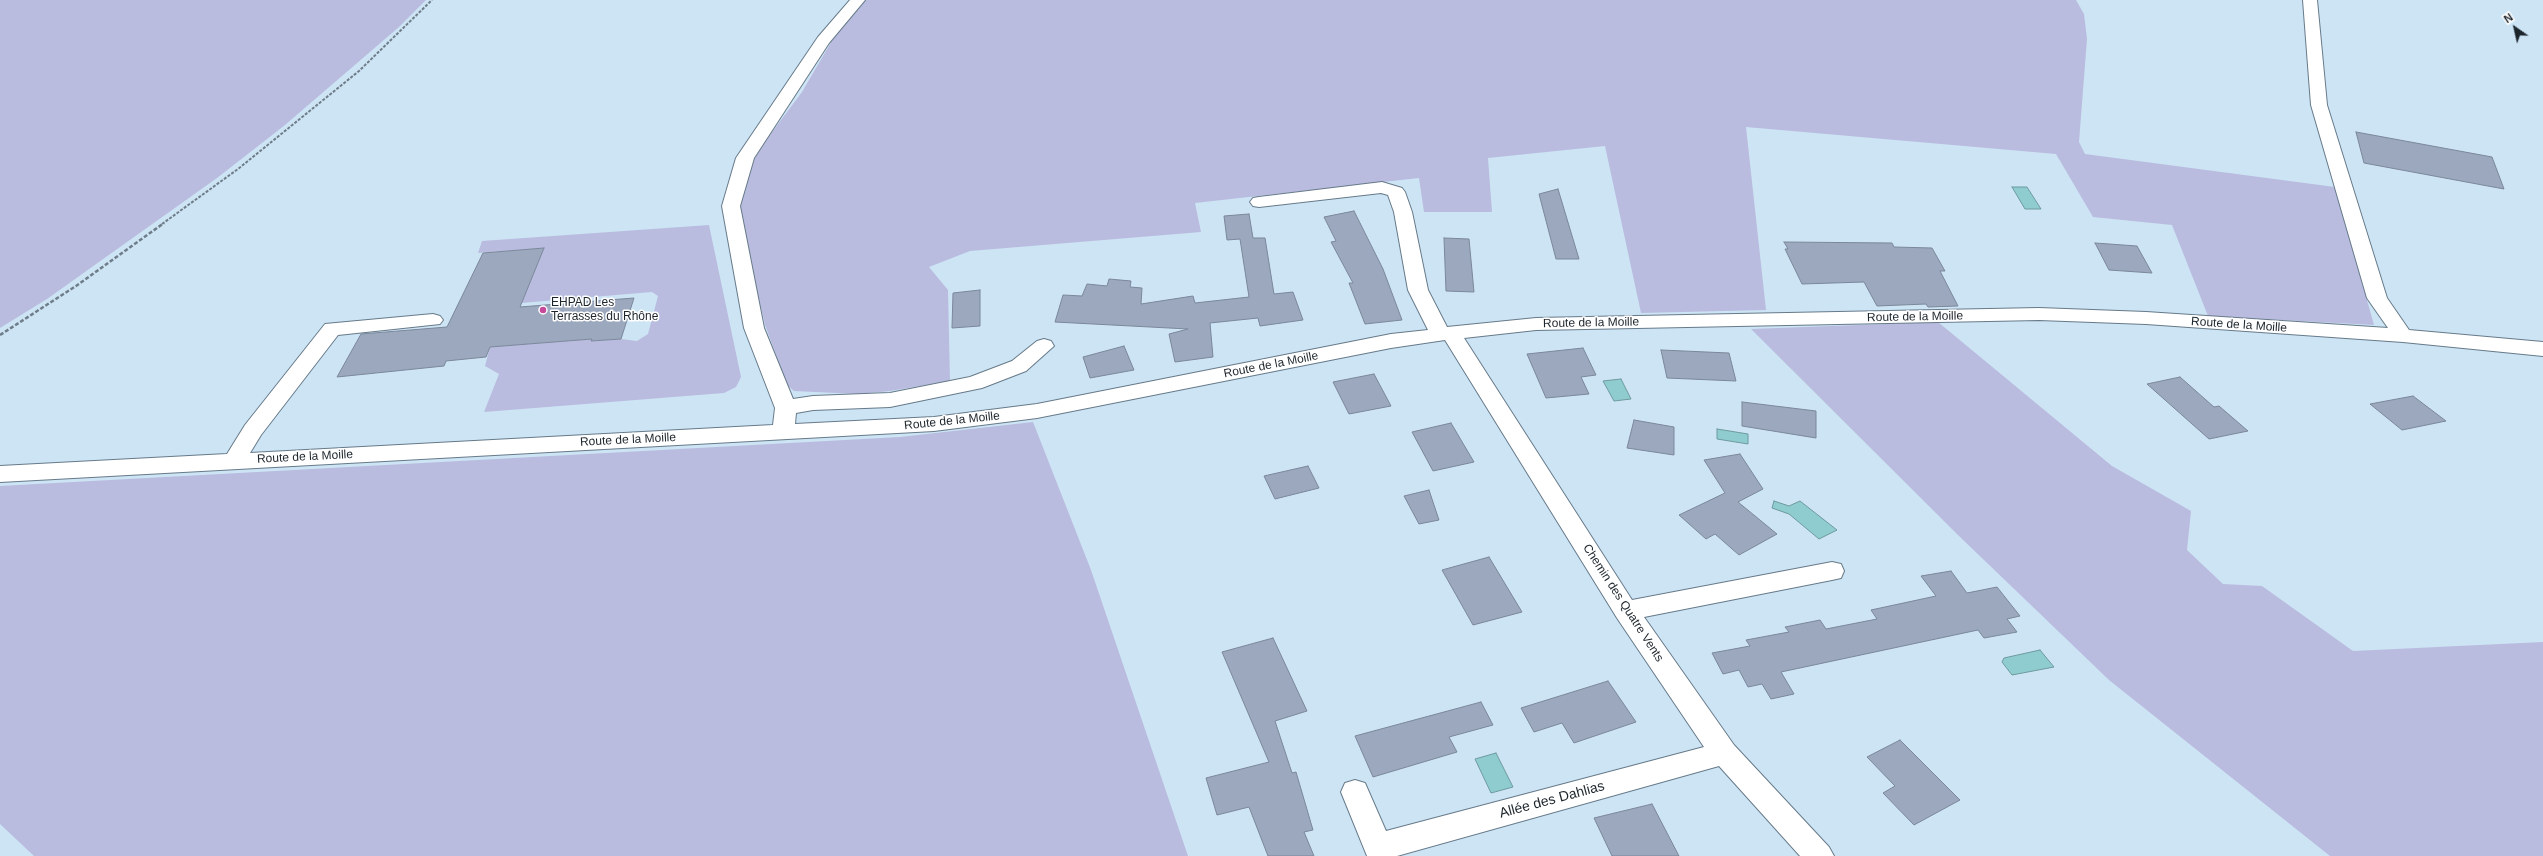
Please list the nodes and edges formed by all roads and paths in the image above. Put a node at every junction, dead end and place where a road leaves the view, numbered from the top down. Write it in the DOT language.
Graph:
graph roads {
  1 [pos="432,0"];
  2 [pos="858,0"];
  3 [pos="2310,0"];
  4 [pos="1260,202"];
  5 [pos="433,320"];
  6 [pos="1445,333"];
  7 [pos="0,335"];
  8 [pos="2403,336"];
  9 [pos="1044,346"];
  10 [pos="2543,349"];
  11 [pos="786,408"];
  12 [pos="783,432"];
  13 [pos="234,461"];
  14 [pos="0,474"];
  15 [pos="1832,571"];
  16 [pos="1626,610"];
  17 [pos="1724,753"];
  18 [pos="1355,792"];
  19 [pos="1381,851"];
  20 [pos="1819,856"];
  1 -- 7 [label="path"];
  2 -- 11 [label="street"];
  3 -- 8 [label="street"];
  4 -- 6 [label="street, Chemin des Quatre Vents"];
  5 -- 13 [label="street"];
  6 -- 8 [label="street, Route de la Moille"];
  6 -- 12 [label="street, Route de la Moille"];
  6 -- 16 [label="street, Chemin des Quatre Vents"];
  8 -- 10 [label="street, Route de la Moille"];
  9 -- 11 [label="street"];
  11 -- 12 [label="street"];
  12 -- 13 [label="street, Route de la Moille"];
  13 -- 14 [label="street, Route de la Moille"];
  15 -- 16 [label="street"];
  16 -- 17 [label="street, Chemin des Quatre Vents"];
  17 -- 19 [label="street, Allée des Dahlias"];
  17 -- 20 [label="street, Chemin des Quatre Vents"];
  18 -- 19 [label="street, Allée des Dahlias"];
}
